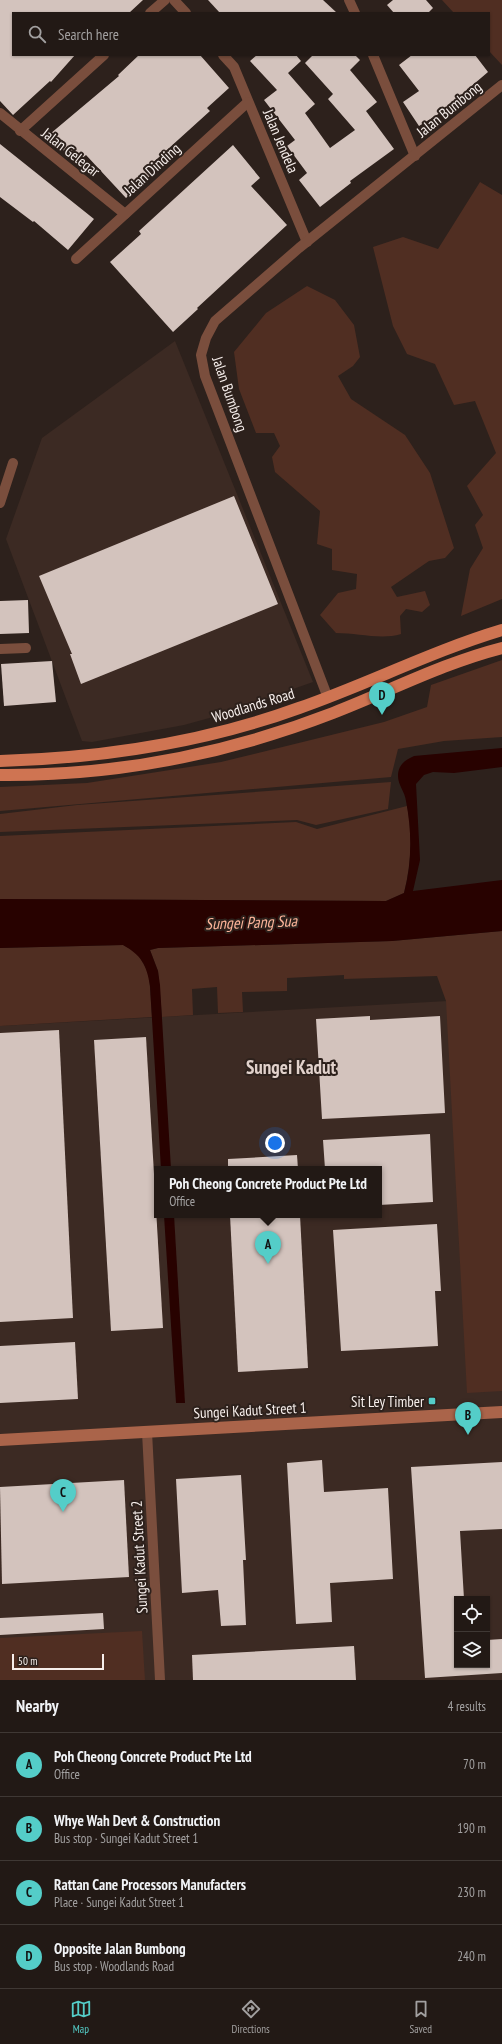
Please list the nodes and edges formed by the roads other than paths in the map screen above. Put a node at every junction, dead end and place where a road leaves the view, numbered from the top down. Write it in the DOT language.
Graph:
graph roads {
  1 [pos="165,0"];
  2 [pos="174,0"];
  3 [pos="349,0"];
  4 [pos="151,12"];
  5 [pos="185,12"];
  6 [pos="355,12"];
  7 [pos="103,56"];
  8 [pos="225,56"];
  9 [pos="373,56"];
  10 [pos="502,85"];
  11 [pos="248,102"];
  12 [pos="0,113"];
  13 [pos="20,131"];
  14 [pos="415,156"];
  15 [pos="125,214"];
  16 [pos="307,242"];
  17 [pos="76,259"];
  18 [pos="13,463"];
  19 [pos="0,503"];
  20 [pos="502,630"];
  21 [pos="26,648"];
  22 [pos="502,648"];
  23 [pos="0,649"];
  24 [pos="328,698"];
  25 [pos="0,761"];
  26 [pos="0,775"];
  27 [pos="502,1412"];
  28 [pos="148,1432"];
  29 [pos="0,1440"];
  30 [pos="160,1680"];
  1 -- 4 [label="street"];
  2 -- 5 [label="street"];
  3 -- 6 [label="street"];
  7 -- 13 [label="street"];
  8 -- 11 [label="street, Jalan Jendela"];
  9 -- 14 [label="street, Jalan Bumbong"];
  10 -- 14 [label="street, Jalan Bumbong"];
  11 -- 15 [label="street, Jalan Dinding"];
  11 -- 16 [label="street, Jalan Jendela"];
  12 -- 13 [label="street, Jalan Gelegar"];
  13 -- 15 [label="street, Jalan Gelegar"];
  14 -- 16 [label="street, Jalan Bumbong"];
  15 -- 17 [label="street, Jalan Dinding"];
  16 -- 24 [label="street, Jalan Bumbong"];
  18 -- 19 [label="street"];
  20 -- 24 [label="main road, Woodlands Road"];
  21 -- 23 [label="street"];
  22 -- 26 [label="main road"];
  24 -- 25 [label="main road, Woodlands Road"];
  27 -- 28 [label="street, Sungei Kadut Street 1"];
  28 -- 29 [label="street, Sungei Kadut Street 1"];
  28 -- 30 [label="street, Sungei Kadut Street 2"];
}
